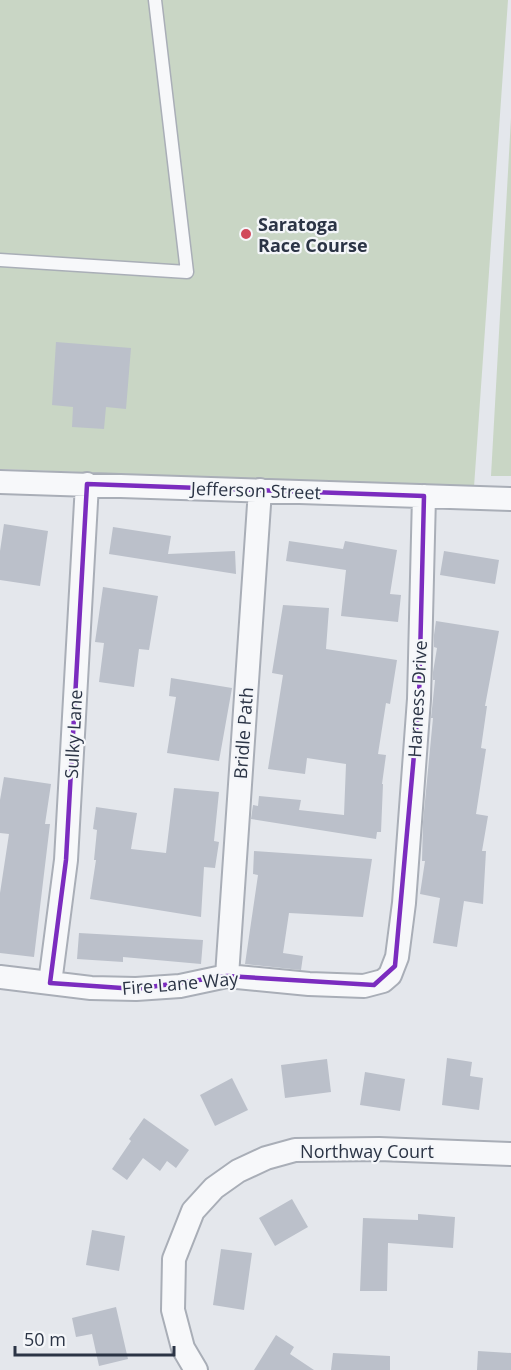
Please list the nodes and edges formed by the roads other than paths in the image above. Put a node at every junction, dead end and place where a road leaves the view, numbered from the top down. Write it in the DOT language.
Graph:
graph roads {
  1 [pos="155,0"];
  2 [pos="0,260"];
  3 [pos="0,482"];
  4 [pos="87,484"];
  5 [pos="260,490"];
  6 [pos="424,496"];
  7 [pos="511,499"];
  8 [pos="404,903"];
  9 [pos="227,976"];
  10 [pos="0,977"];
  11 [pos="50,983"];
  12 [pos="511,1154"];
  13 [pos="196,1370"];
  1 -- 2 [label="lane"];
  3 -- 4 [label="street, Jefferson Street"];
  4 -- 5 [label="street, Jefferson Street"];
  4 -- 11 [label="street, Sulky Lane"];
  5 -- 6 [label="street, Jefferson Street"];
  5 -- 9 [label="street, Bridle Path"];
  6 -- 7 [label="street, Jefferson Street"];
  6 -- 8 [label="street, Harness Drive"];
  8 -- 9 [label="street, Fire Lane Way"];
  9 -- 11 [label="street, Fire Lane Way"];
  10 -- 11 [label="street, Fire Lane Way"];
  12 -- 13 [label="street, Northway Court"];
}
